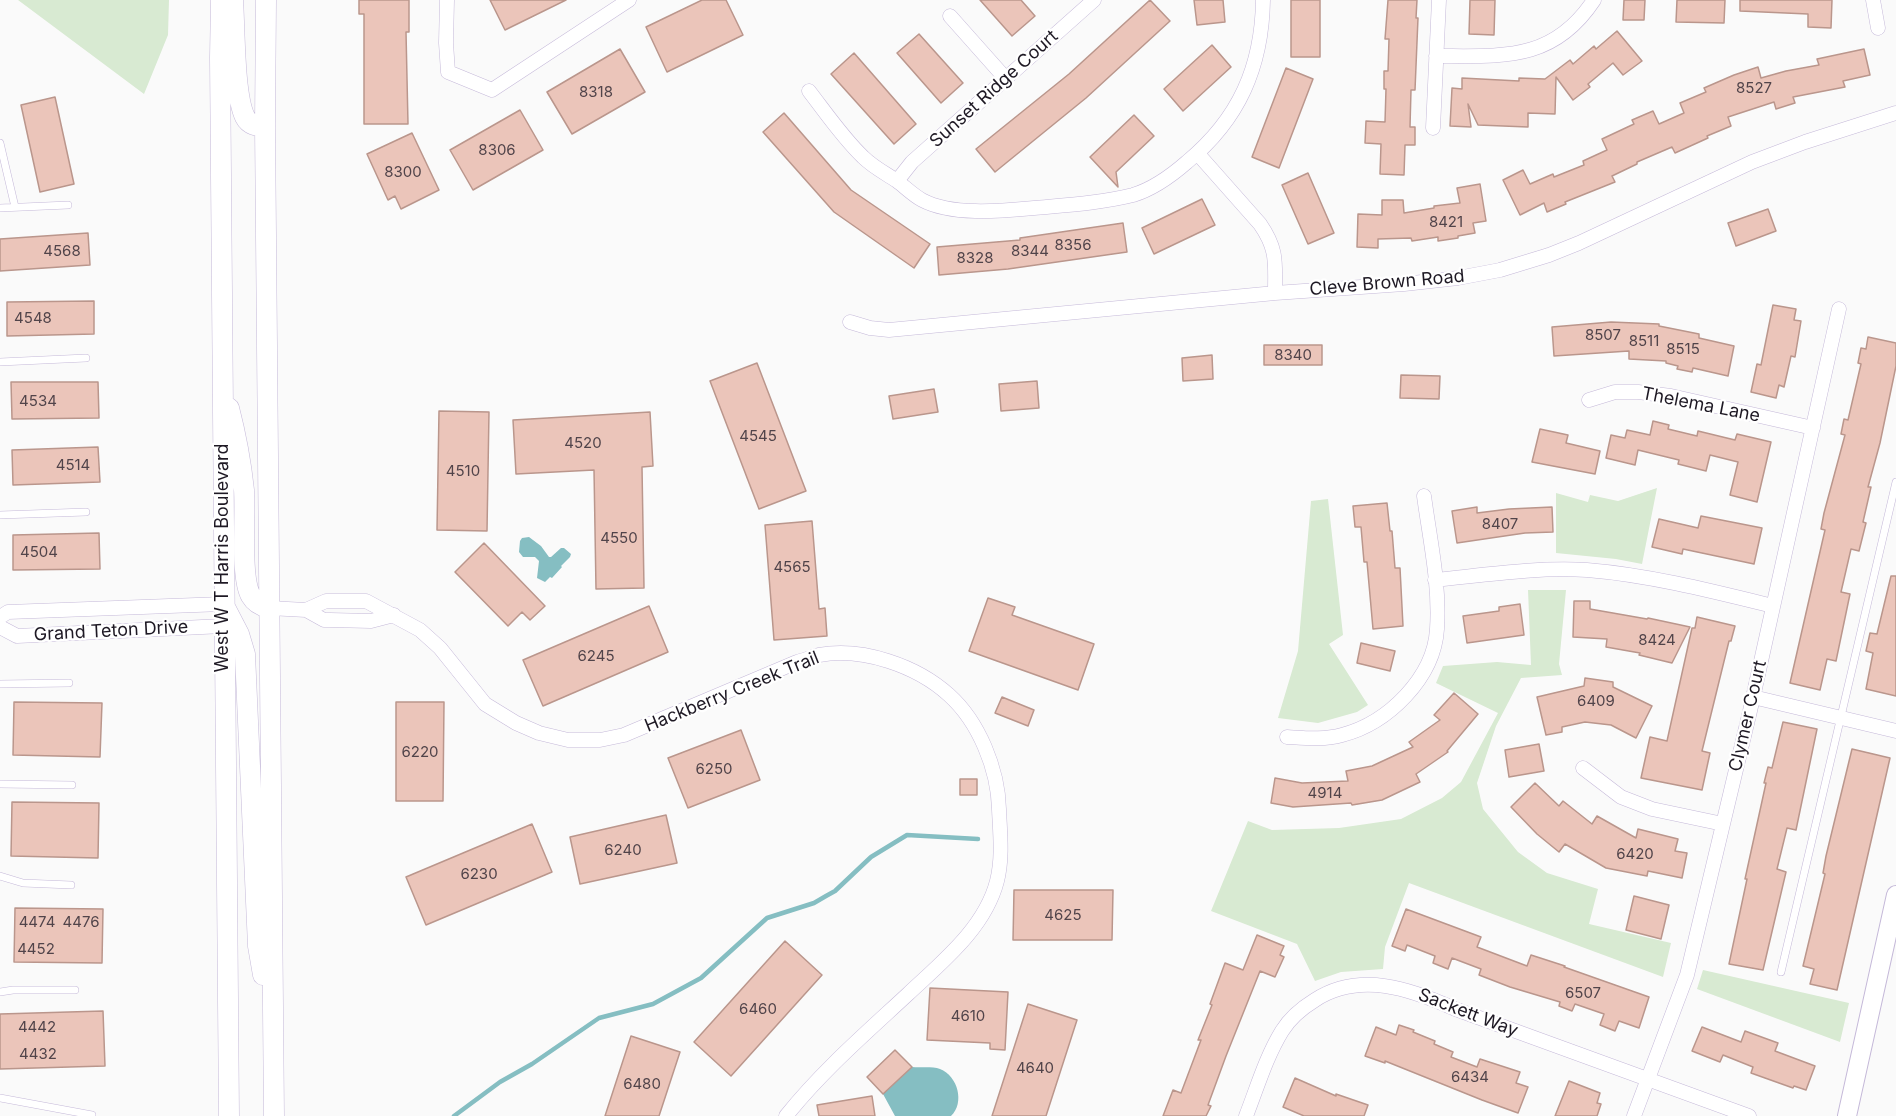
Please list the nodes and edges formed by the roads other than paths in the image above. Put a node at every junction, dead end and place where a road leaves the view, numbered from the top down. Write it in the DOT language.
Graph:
graph roads {
  1 [pos="221,0"];
  2 [pos="233,0"];
  3 [pos="447,0"];
  4 [pos="629,0"];
  5 [pos="1094,0"];
  6 [pos="1263,0"];
  7 [pos="1438,0"];
  8 [pos="1594,0"];
  9 [pos="1873,0"];
  10 [pos="263,5"];
  11 [pos="950,15"];
  12 [pos="1878,28"];
  13 [pos="1436,56"];
  14 [pos="1006,79"];
  15 [pos="809,91"];
  16 [pos="1896,112"];
  17 [pos="265,126"];
  18 [pos="1433,128"];
  19 [pos="0,143"];
  20 [pos="1198,153"];
  21 [pos="897,181"];
  22 [pos="68,205"];
  23 [pos="15,207"];
  24 [pos="0,208"];
  25 [pos="1275,293"];
  26 [pos="1839,309"];
  27 [pos="850,322"];
  28 [pos="86,358"];
  29 [pos="0,362"];
  30 [pos="222,380"];
  31 [pos="1589,400"];
  32 [pos="1813,428"];
  33 [pos="1896,482"];
  34 [pos="1425,496"];
  35 [pos="86,512"];
  36 [pos="0,515"];
  37 [pos="1435,580"];
  38 [pos="223,604"];
  39 [pos="1773,606"];
  40 [pos="269,608"];
  41 [pos="306,610"];
  42 [pos="394,615"];
  43 [pos="0,617"];
  44 [pos="223,626"];
  45 [pos="0,627"];
  46 [pos="69,683"];
  47 [pos="0,684"];
  48 [pos="1753,697"];
  49 [pos="1841,717"];
  50 [pos="1896,731"];
  51 [pos="1287,737"];
  52 [pos="1583,768"];
  53 [pos="0,784"];
  54 [pos="72,785"];
  55 [pos="1723,824"];
  56 [pos="0,876"];
  57 [pos="70,885"];
  58 [pos="1896,895"];
  59 [pos="1781,972"];
  60 [pos="75,990"];
  61 [pos="0,992"];
  62 [pos="273,1036"];
  63 [pos="1648,1079"];
  64 [pos="0,1098"];
  65 [pos="791,1113"];
  66 [pos="92,1114"];
  67 [pos="229,1116"];
  68 [pos="274,1116"];
  69 [pos="1246,1116"];
  70 [pos="1634,1116"];
  71 [pos="1749,1116"];
  72 [pos="1846,1116"];
  1 -- 30 [label="main road, West W T Harris Boulevard"];
  2 -- 17 [label="main road"];
  3 -- 4 [label="street"];
  5 -- 14 [label="street, Sunset Ridge Court"];
  6 -- 20 [label="street"];
  7 -- 13 [label="street"];
  8 -- 13 [label="street"];
  9 -- 12 [label="street"];
  10 -- 17 [label="main road"];
  11 -- 14 [label="street"];
  13 -- 18 [label="street"];
  14 -- 21 [label="street, Sunset Ridge Court"];
  15 -- 21 [label="street"];
  16 -- 25 [label="street, Cleve Brown Road"];
  17 -- 40 [label="main road"];
  19 -- 23 [label="lane"];
  20 -- 21 [label="street"];
  20 -- 25 [label="street"];
  22 -- 23 [label="lane"];
  23 -- 24 [label="lane"];
  25 -- 27 [label="street, Cleve Brown Road"];
  26 -- 32 [label="street, Clymer Court"];
  28 -- 29 [label="lane"];
  30 -- 38 [label="main road, West W T Harris Boulevard"];
  30 -- 40 [label="main road"];
  31 -- 32 [label="street, Thelema Lane"];
  32 -- 39 [label="street, Clymer Court"];
  33 -- 49 [label="lane"];
  34 -- 37 [label="street"];
  35 -- 36 [label="lane"];
  37 -- 39 [label="street"];
  37 -- 51 [label="street"];
  38 -- 43 [label="street, Grand Teton Drive"];
  38 -- 44 [label="main road, West W T Harris Boulevard"];
  38 -- 62 [label="main road"];
  39 -- 48 [label="street, Clymer Court"];
  40 -- 41 [label="street, Hackberry Creek Trail"];
  40 -- 62 [label="main road"];
  41 -- 42 [label="street, Hackberry Creek Trail"];
  41 -- 42 [label="street, Hackberry Creek Trail"];
  42 -- 65 [label="street, Hackberry Creek Trail"];
  44 -- 45 [label="street, Grand Teton Drive"];
  44 -- 67 [label="main road, West W T Harris Boulevard"];
  46 -- 47 [label="lane"];
  48 -- 49 [label="street"];
  48 -- 55 [label="street, Clymer Court"];
  49 -- 50 [label="street"];
  49 -- 59 [label="lane"];
  52 -- 55 [label="street"];
  53 -- 54 [label="lane"];
  55 -- 63 [label="street, Clymer Court"];
  56 -- 57 [label="lane"];
  58 -- 72 [label="main road"];
  60 -- 61 [label="lane"];
  62 -- 68 [label="main road"];
  63 -- 69 [label="street, Sackett Way"];
  63 -- 70 [label="street, Clymer Court"];
  63 -- 71 [label="street, Sackett Way"];
  64 -- 66 [label="lane"];
}
